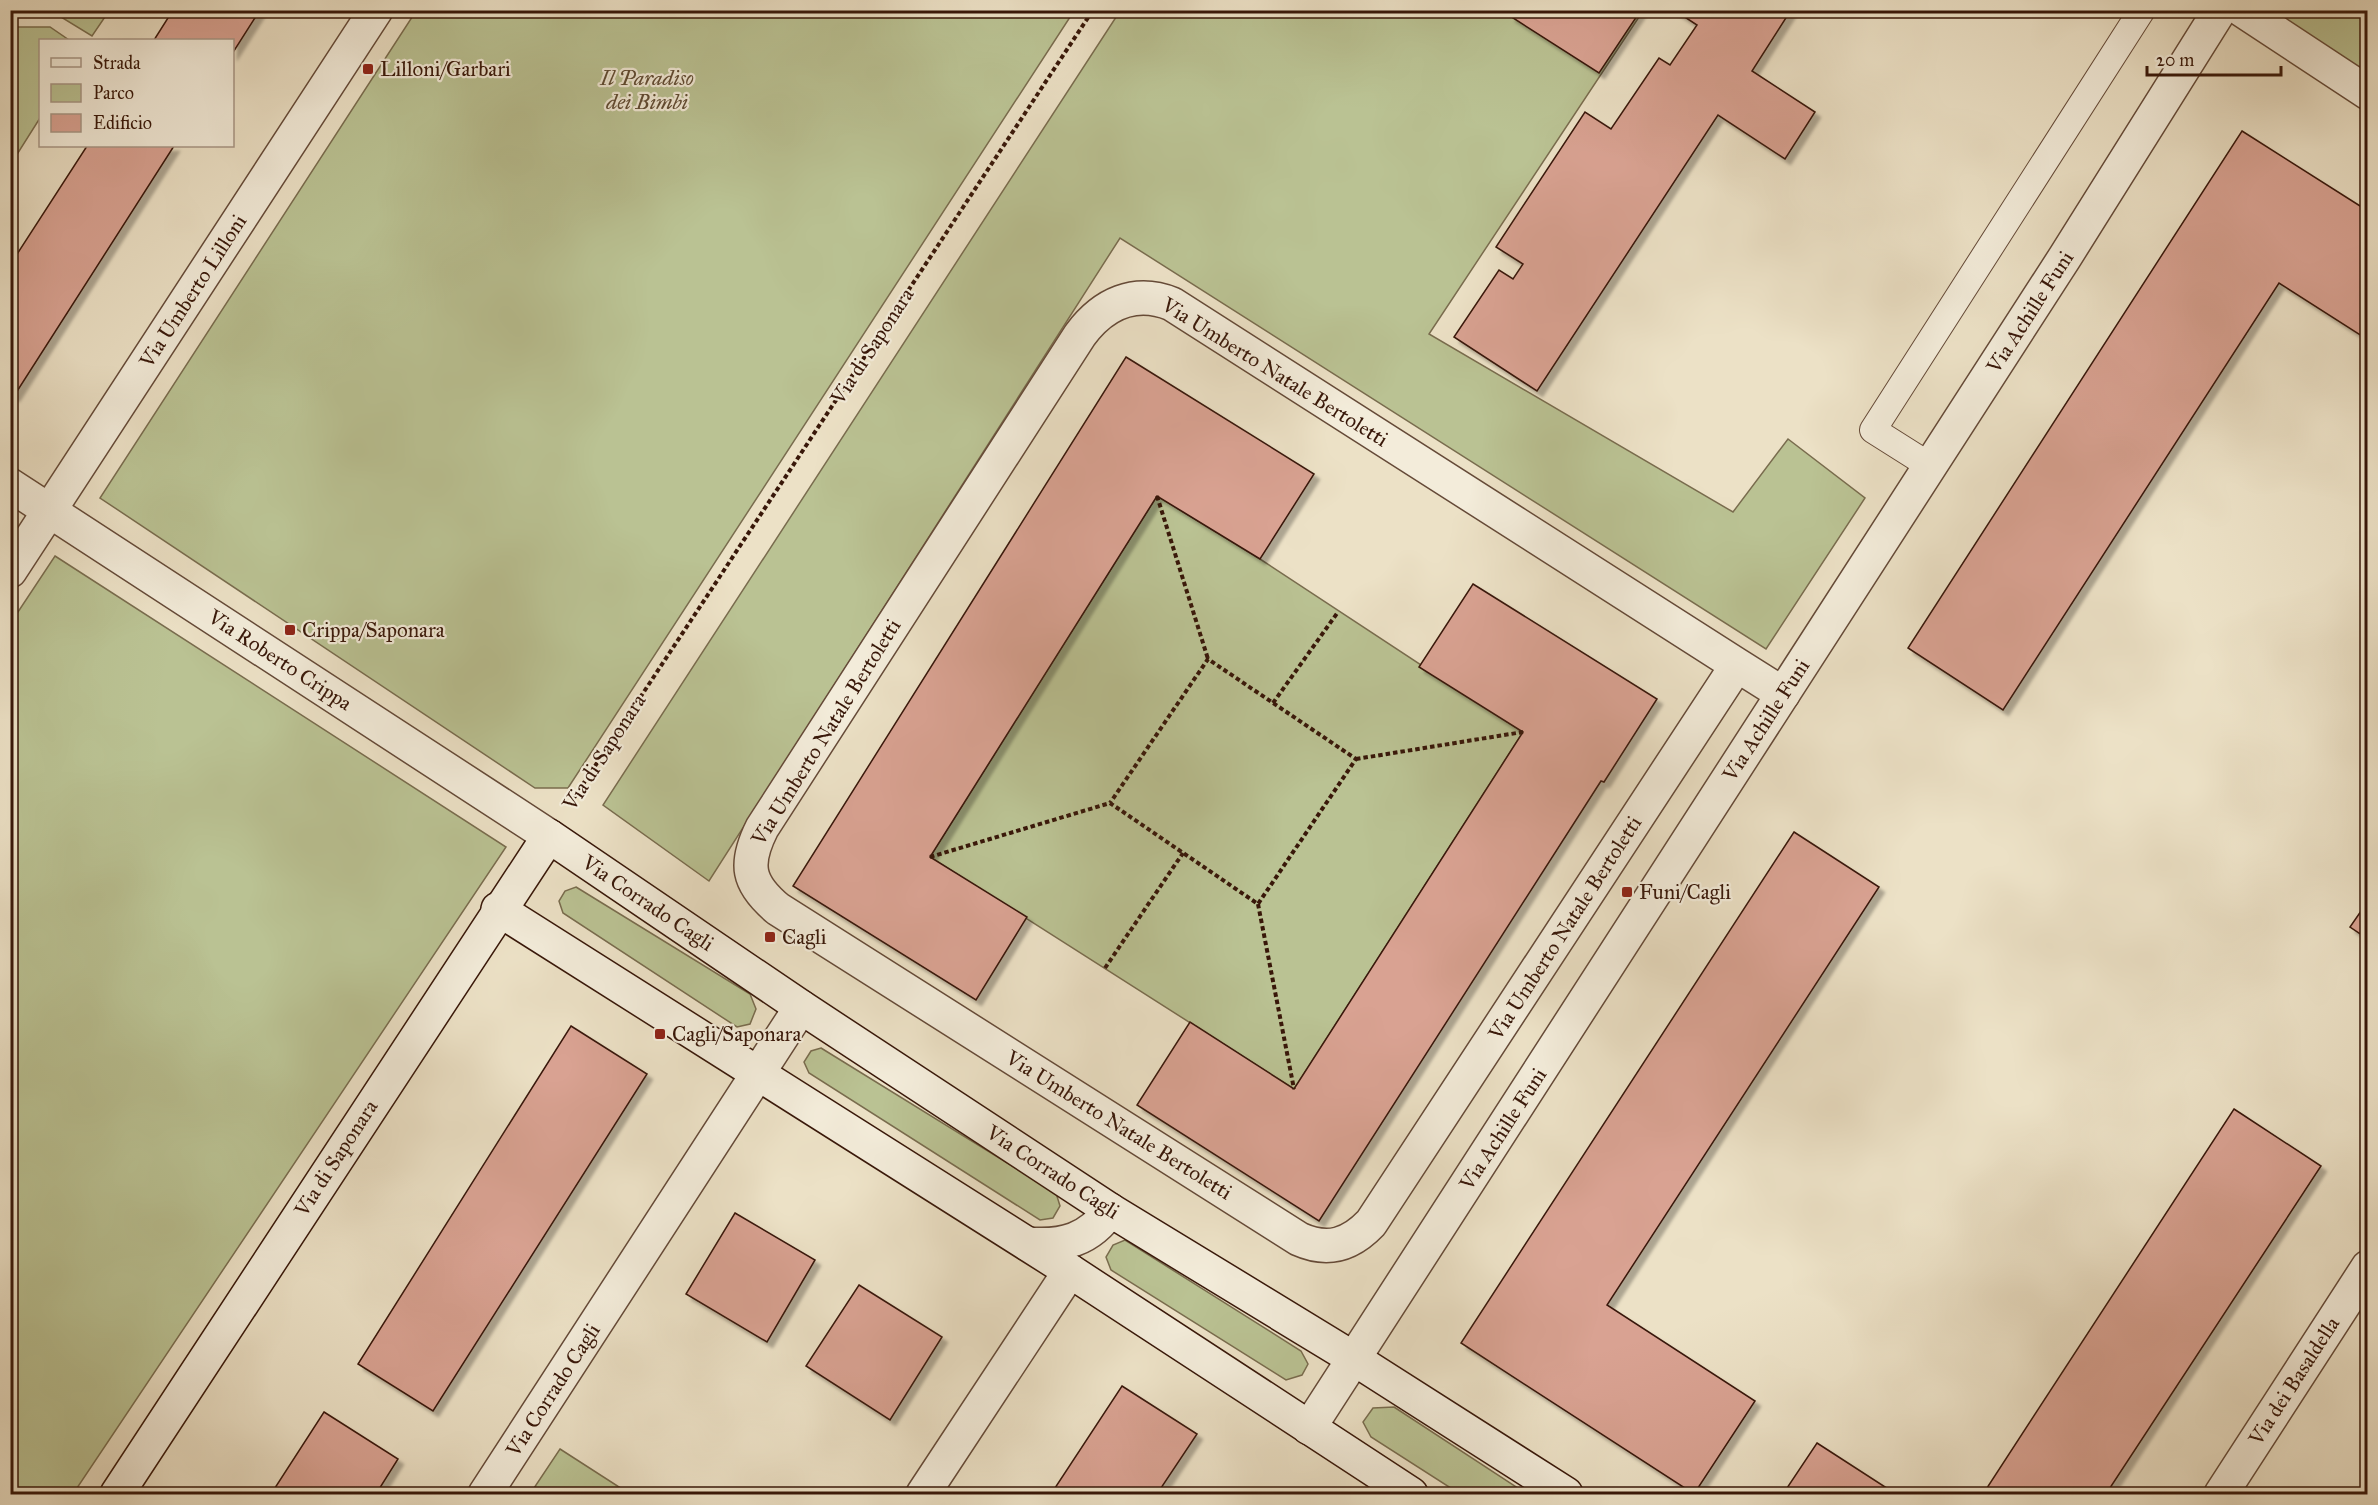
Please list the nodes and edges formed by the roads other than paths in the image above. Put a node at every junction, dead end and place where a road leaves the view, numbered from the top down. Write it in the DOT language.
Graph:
graph roads {
  1 [pos="376,10"];
  2 [pos="2142,10"];
  3 [pos="2220,10"];
  4 [pos="2242,10"];
  5 [pos="2367,93"];
  6 [pos="1930,466"];
  7 [pos="10,485"];
  8 [pos="49,510"];
  9 [pos="10,571"];
  10 [pos="1737,666"];
  11 [pos="1783,694"];
  12 [pos="549,836"];
  13 [pos="498,909"];
  14 [pos="801,1007"];
  15 [pos="759,1074"];
  16 [pos="1110,1210"];
  17 [pos="1028,1244"];
  18 [pos="2367,1267"];
  19 [pos="1070,1271"];
  20 [pos="1356,1360"];
  21 [pos="1309,1428"];
  22 [pos="117,1494"];
  23 [pos="485,1494"];
  24 [pos="924,1494"];
  25 [pos="1412,1494"];
  26 [pos="1566,1494"];
  27 [pos="2221,1494"];
  1 -- 8 [label="street, Via Umberto Lilloni"];
  2 -- 6 [label="lane"];
  3 -- 6 [label="street, Via Achille Funi"];
  4 -- 5 [label="street"];
  6 -- 11 [label="street, Via Achille Funi"];
  7 -- 8 [label="street, Via Roberto Crippa"];
  8 -- 9 [label="street, Via Umberto Lilloni"];
  8 -- 12 [label="street, Via Roberto Crippa"];
  10 -- 10 [label="street, Via Umberto Natale Bertoletti"];
  10 -- 11 [label="street, Via Umberto Natale Bertoletti"];
  11 -- 20 [label="street, Via Achille Funi"];
  12 -- 13 [label="street, Via di Saponara"];
  12 -- 14 [label="street, Via Corrado Cagli"];
  13 -- 15 [label="street"];
  13 -- 22 [label="street, Via di Saponara"];
  14 -- 15 [label="street, Via Corrado Cagli"];
  14 -- 16 [label="street, Via Corrado Cagli"];
  15 -- 17 [label="street"];
  15 -- 23 [label="street, Via Corrado Cagli"];
  16 -- 17 [label="street"];
  16 -- 20 [label="street, Via Corrado Cagli"];
  17 -- 19 [label="street"];
  18 -- 27 [label="street, Via dei Basaldella"];
  19 -- 21 [label="street"];
  19 -- 24 [label="street"];
  20 -- 21 [label="street, Via Achille Funi"];
  20 -- 26 [label="street, Via Corrado Cagli"];
  21 -- 25 [label="street"];
}
